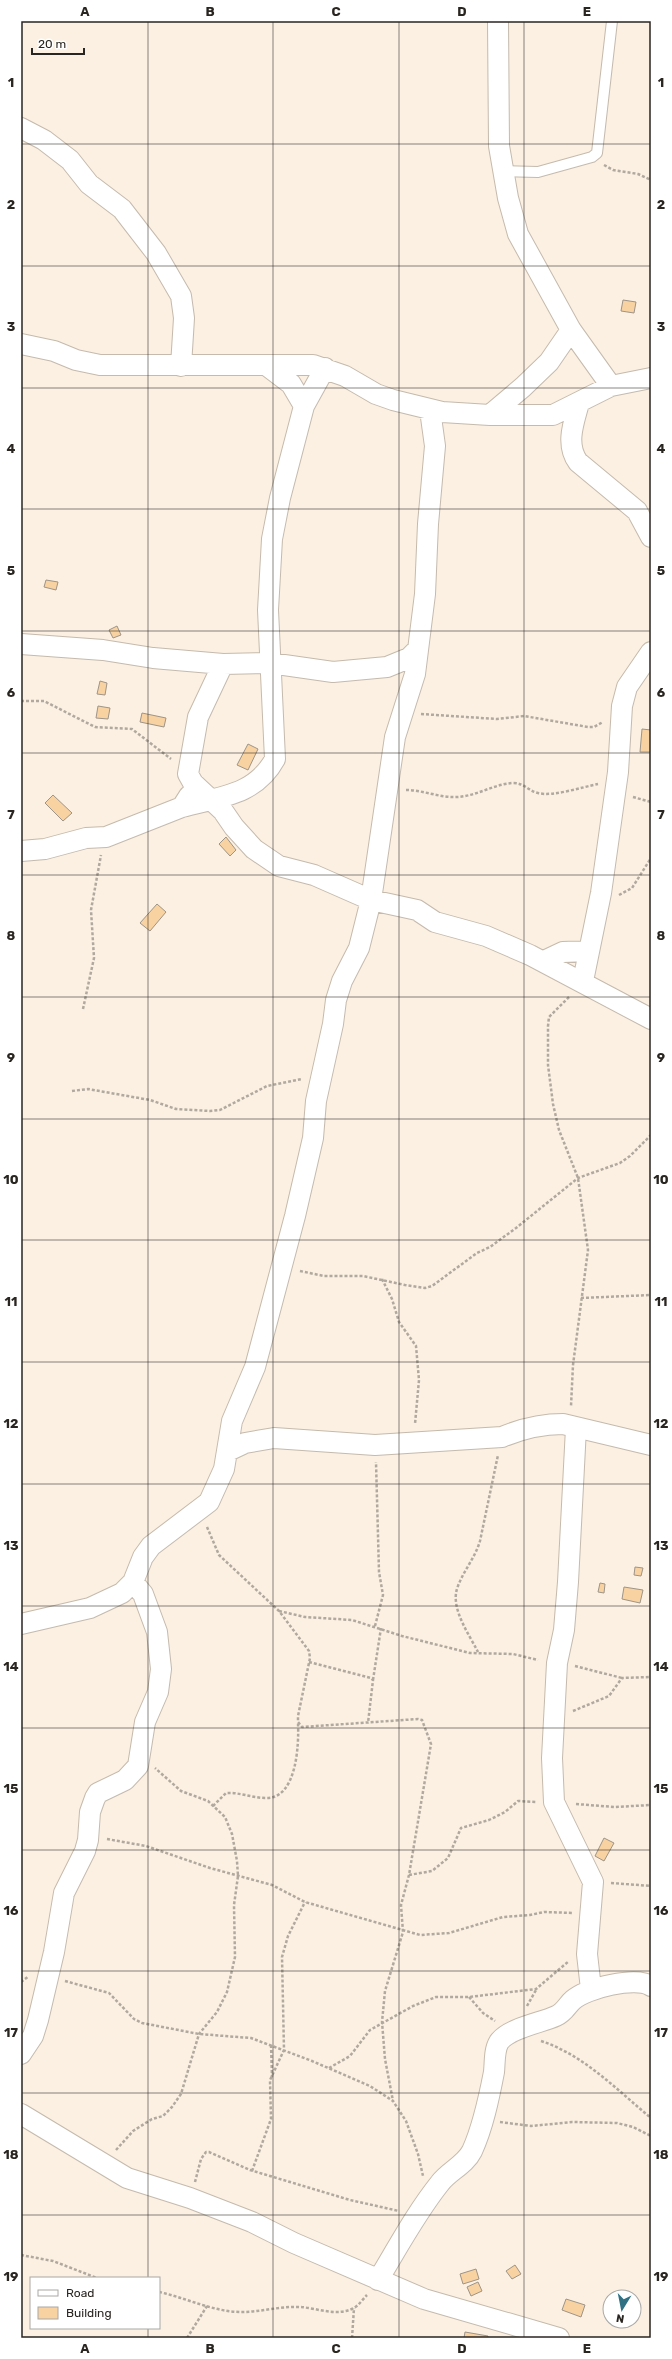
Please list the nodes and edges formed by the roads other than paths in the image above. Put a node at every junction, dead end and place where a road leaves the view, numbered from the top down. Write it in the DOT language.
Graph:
graph roads {
  1 [pos="498,21"];
  2 [pos="612,21"];
  3 [pos="21,128"];
  4 [pos="503,171"];
  5 [pos="571,330"];
  6 [pos="21,344"];
  7 [pos="21,358"];
  8 [pos="76,360"];
  9 [pos="266,365"];
  10 [pos="181,366"];
  11 [pos="326,368"];
  12 [pos="651,378"];
  13 [pos="611,386"];
  14 [pos="578,403"];
  15 [pos="304,406"];
  16 [pos="430,410"];
  17 [pos="458,414"];
  18 [pos="490,415"];
  19 [pos="435,446"];
  20 [pos="651,537"];
  21 [pos="21,644"];
  22 [pos="418,649"];
  23 [pos="651,652"];
  24 [pos="270,663"];
  25 [pos="223,664"];
  26 [pos="191,778"];
  27 [pos="213,801"];
  28 [pos="182,807"];
  29 [pos="21,851"];
  30 [pos="371,900"];
  31 [pos="589,951"];
  32 [pos="544,961"];
  33 [pos="583,981"];
  34 [pos="651,1019"];
  35 [pos="576,1428"];
  36 [pos="651,1445"];
  37 [pos="228,1451"];
  38 [pos="133,1582"];
  39 [pos="21,1624"];
  40 [pos="651,1986"];
  41 [pos="591,1989"];
  42 [pos="21,2054"];
  43 [pos="21,2114"];
  44 [pos="378,2280"];
  45 [pos="559,2338"];
  1 -- 4 [label="street"];
  2 -- 4 [label="lane"];
  3 -- 10 [label="street"];
  4 -- 5 [label="street"];
  5 -- 13 [label="street"];
  5 -- 18 [label="street"];
  6 -- 8 [label="street"];
  7 -- 8 [label="street"];
  8 -- 10 [label="street"];
  9 -- 10 [label="street"];
  9 -- 11 [label="street"];
  9 -- 15 [label="street"];
  11 -- 15 [label="street"];
  11 -- 16 [label="street"];
  12 -- 13 [label="street"];
  13 -- 14 [label="street"];
  14 -- 18 [label="street"];
  14 -- 20 [label="street"];
  15 -- 24 [label="street"];
  16 -- 17 [label="street"];
  16 -- 19 [label="street"];
  17 -- 18 [label="street"];
  17 -- 19 [label="street"];
  19 -- 22 [label="street"];
  21 -- 25 [label="street"];
  22 -- 24 [label="street"];
  22 -- 30 [label="street"];
  23 -- 31 [label="street"];
  24 -- 25 [label="street"];
  24 -- 27 [label="street"];
  25 -- 26 [label="street"];
  26 -- 27 [label="street"];
  26 -- 28 [label="street"];
  27 -- 28 [label="street"];
  27 -- 30 [label="street"];
  28 -- 29 [label="street"];
  30 -- 32 [label="street"];
  30 -- 37 [label="street"];
  31 -- 32 [label="street"];
  31 -- 33 [label="street"];
  32 -- 33 [label="street"];
  33 -- 34 [label="street"];
  35 -- 36 [label="street"];
  35 -- 37 [label="street"];
  35 -- 41 [label="street"];
  37 -- 38 [label="street"];
  38 -- 39 [label="street"];
  38 -- 42 [label="street"];
  40 -- 41 [label="street"];
  41 -- 44 [label="street"];
  43 -- 44 [label="street"];
  44 -- 45 [label="street"];
}
